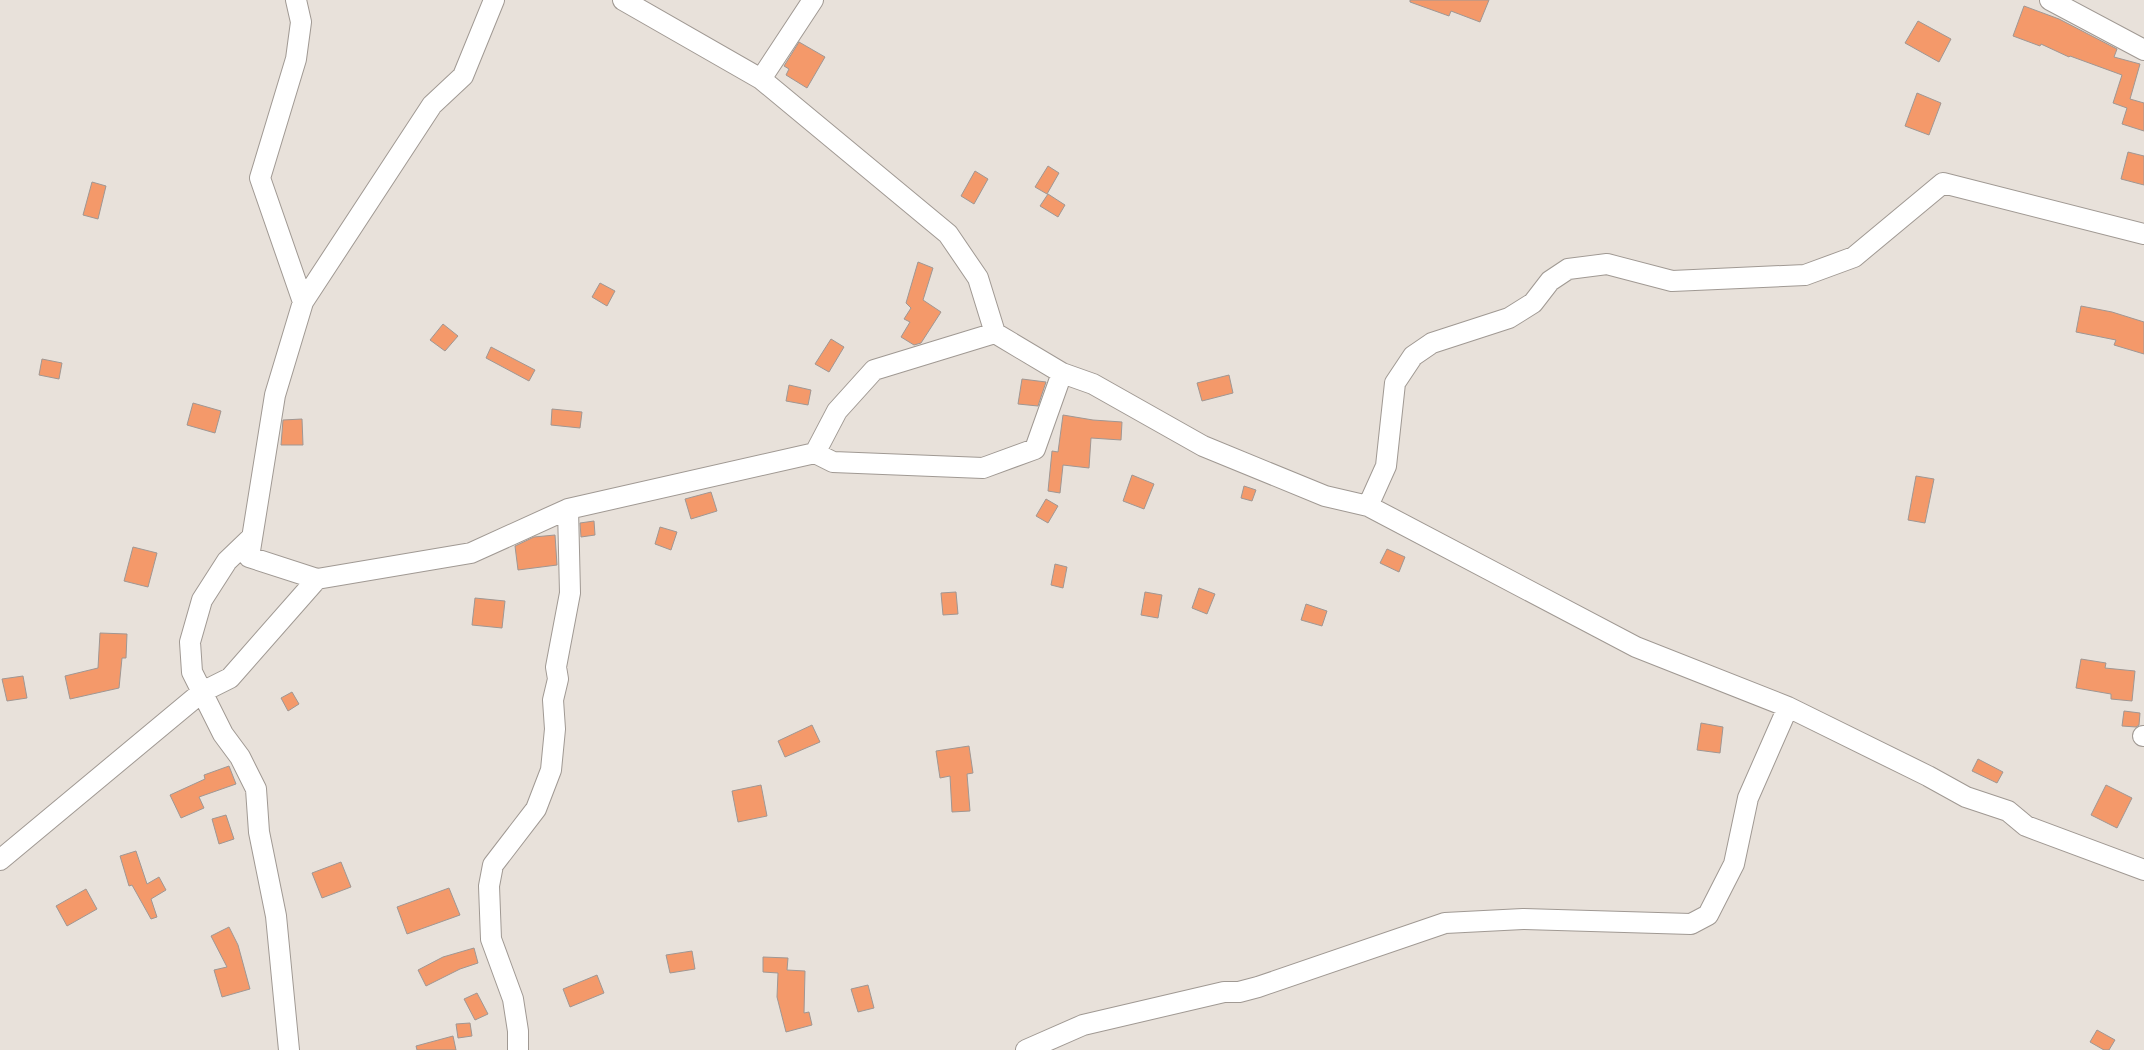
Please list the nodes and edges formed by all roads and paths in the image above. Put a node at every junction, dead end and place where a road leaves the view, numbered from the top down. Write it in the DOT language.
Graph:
graph roads {
  1 [pos="296,0"];
  2 [pos="494,0"];
  3 [pos="623,0"];
  4 [pos="813,0"];
  5 [pos="2050,0"];
  6 [pos="2144,50"];
  7 [pos="761,79"];
  8 [pos="2144,234"];
  9 [pos="303,302"];
  10 [pos="996,333"];
  11 [pos="1062,373"];
  12 [pos="815,453"];
  13 [pos="1368,506"];
  14 [pos="568,509"];
  15 [pos="252,537"];
  16 [pos="317,579"];
  17 [pos="202,692"];
  18 [pos="1788,707"];
  19 [pos="0,860"];
  20 [pos="2144,870"];
  21 [pos="289,1050"];
  22 [pos="518,1050"];
  23 [pos="1026,1050"];
  1 -- 9 [label="street"];
  2 -- 9 [label="street"];
  3 -- 7 [label="street"];
  4 -- 7 [label="street"];
  5 -- 6 [label="street"];
  7 -- 10 [label="street"];
  8 -- 13 [label="street"];
  9 -- 15 [label="street"];
  10 -- 11 [label="street"];
  10 -- 12 [label="street"];
  11 -- 12 [label="street"];
  11 -- 13 [label="street"];
  12 -- 14 [label="street"];
  13 -- 18 [label="street"];
  14 -- 16 [label="street"];
  14 -- 22 [label="street"];
  15 -- 16 [label="street"];
  15 -- 17 [label="street"];
  16 -- 17 [label="street"];
  17 -- 19 [label="street"];
  17 -- 21 [label="street"];
  18 -- 20 [label="street"];
  18 -- 23 [label="street"];
}
